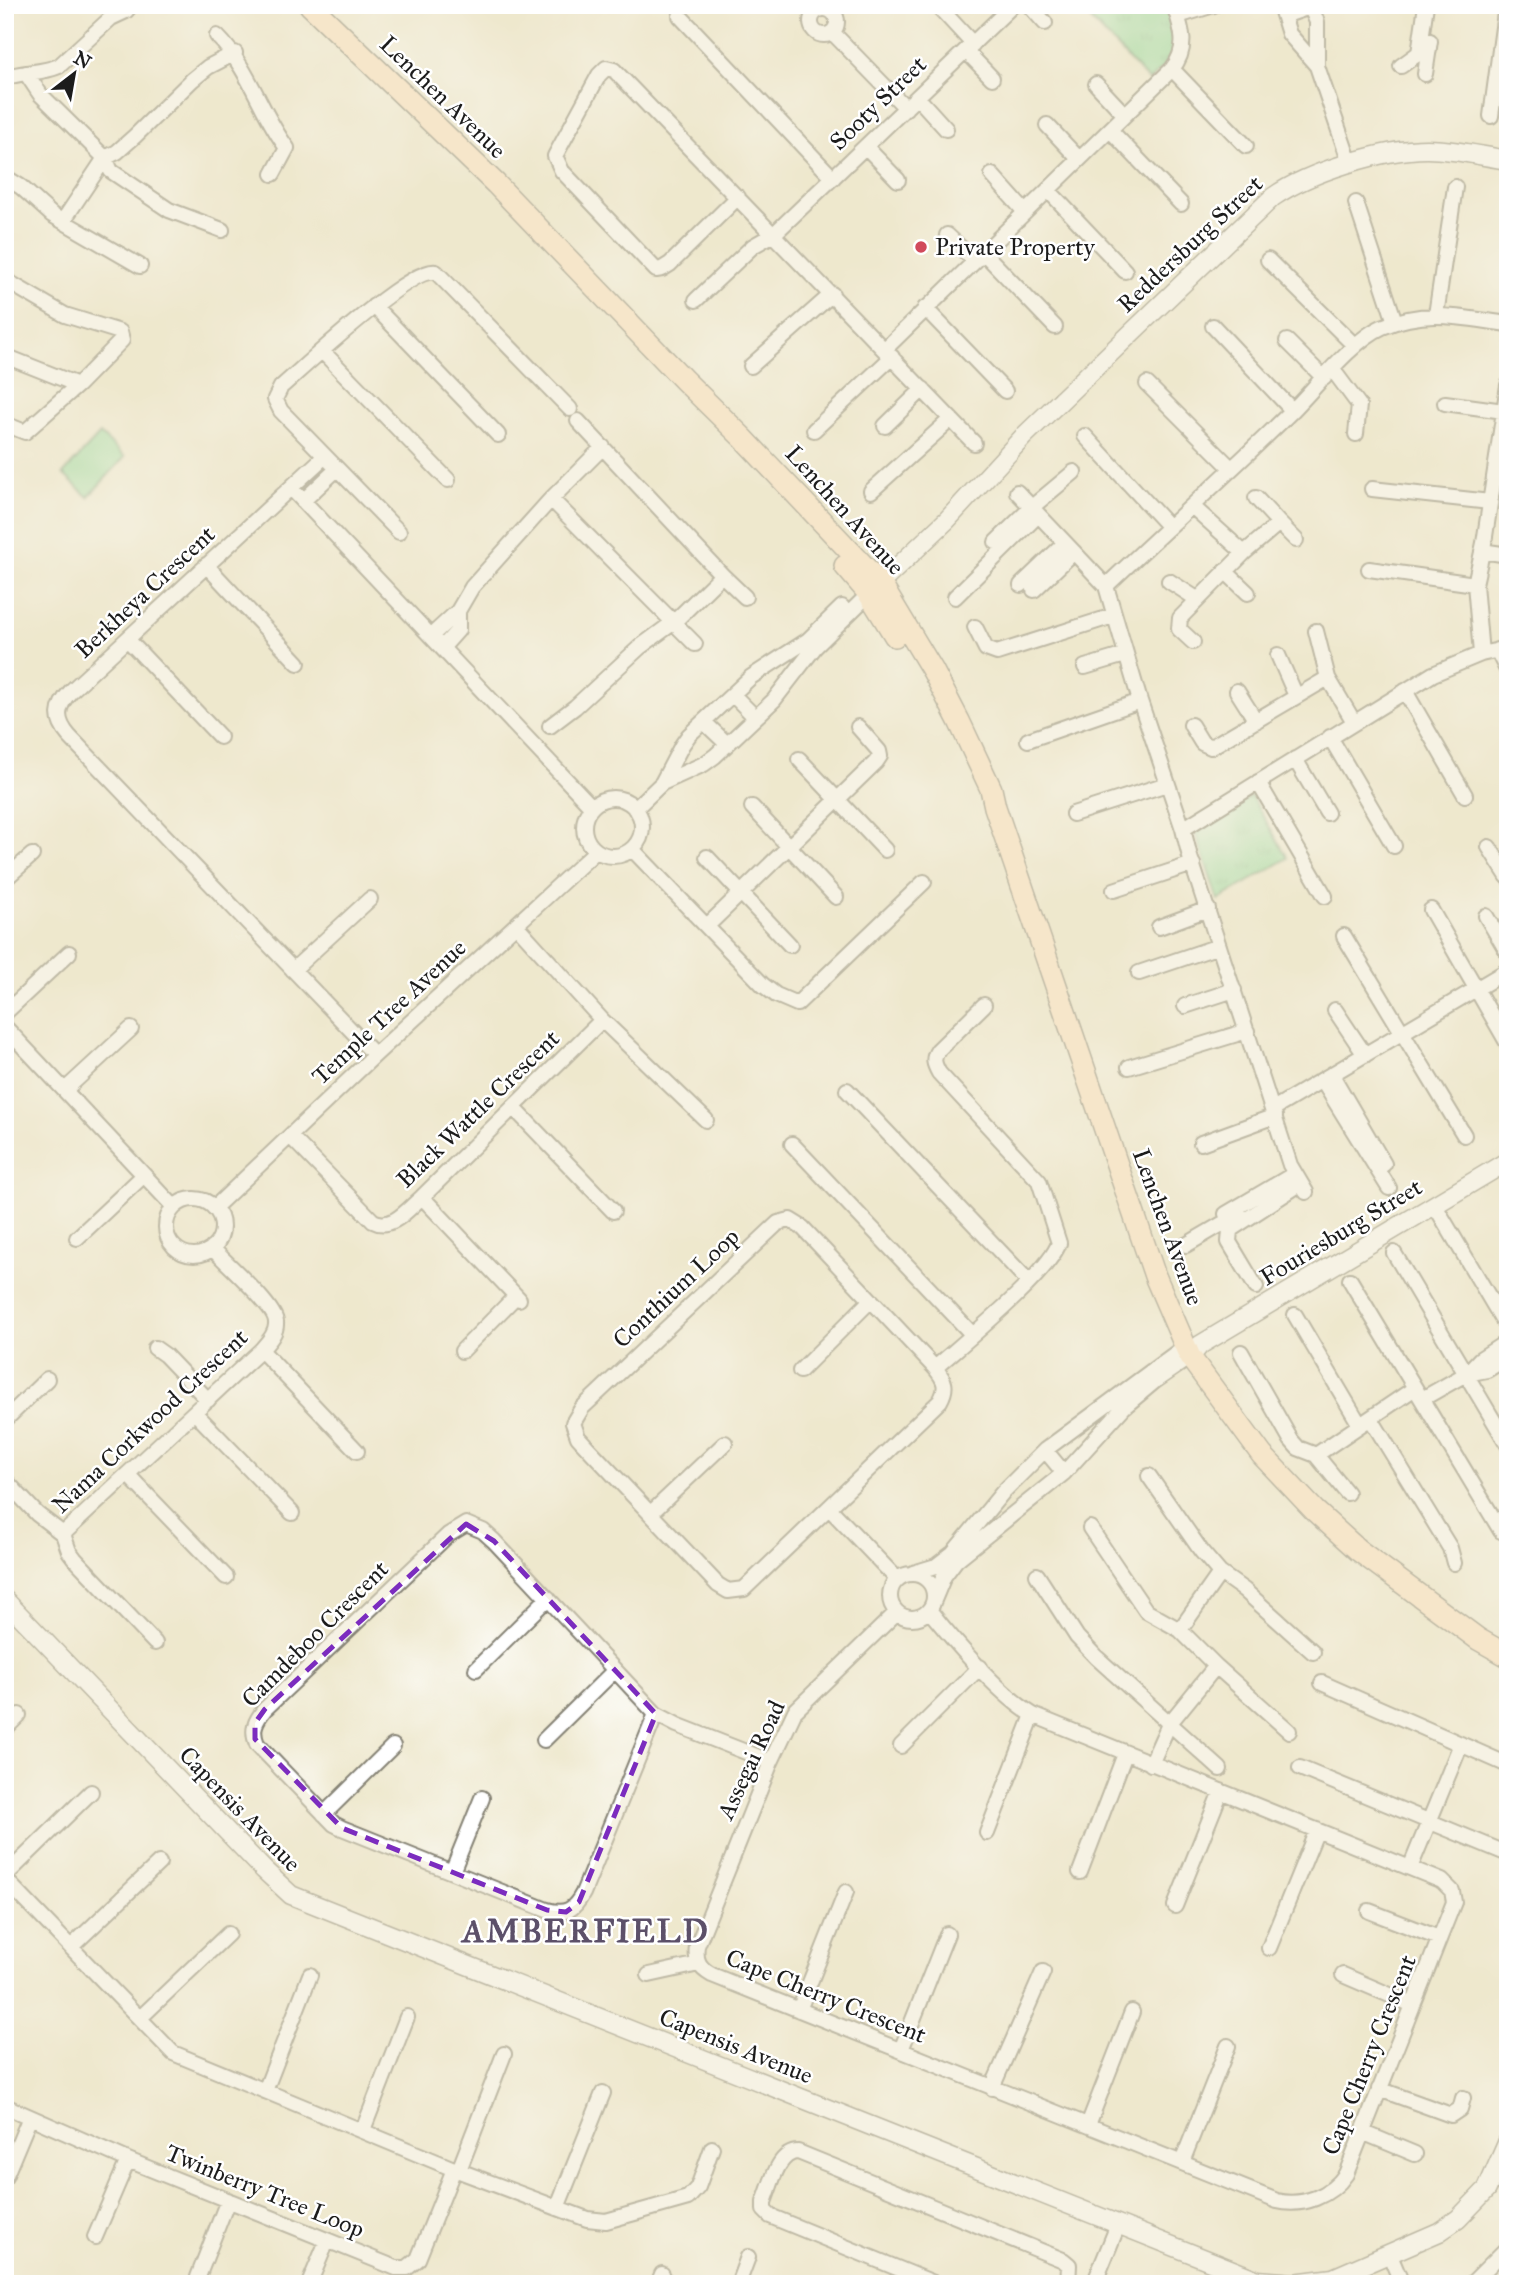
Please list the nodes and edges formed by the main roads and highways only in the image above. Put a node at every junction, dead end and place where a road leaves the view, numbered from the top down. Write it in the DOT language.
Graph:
graph roads {
  1 [pos="310,5"];
  2 [pos="1412,1590"];
  3 [pos="1508,1640"];
  4 [pos="1508,1656"];
  1 -- 2 [label="main road, Lenchen Avenue"];
  2 -- 3 [label="main road, Lenchen Avenue"];
  2 -- 4 [label="main road, Lenchen Avenue"];
}
